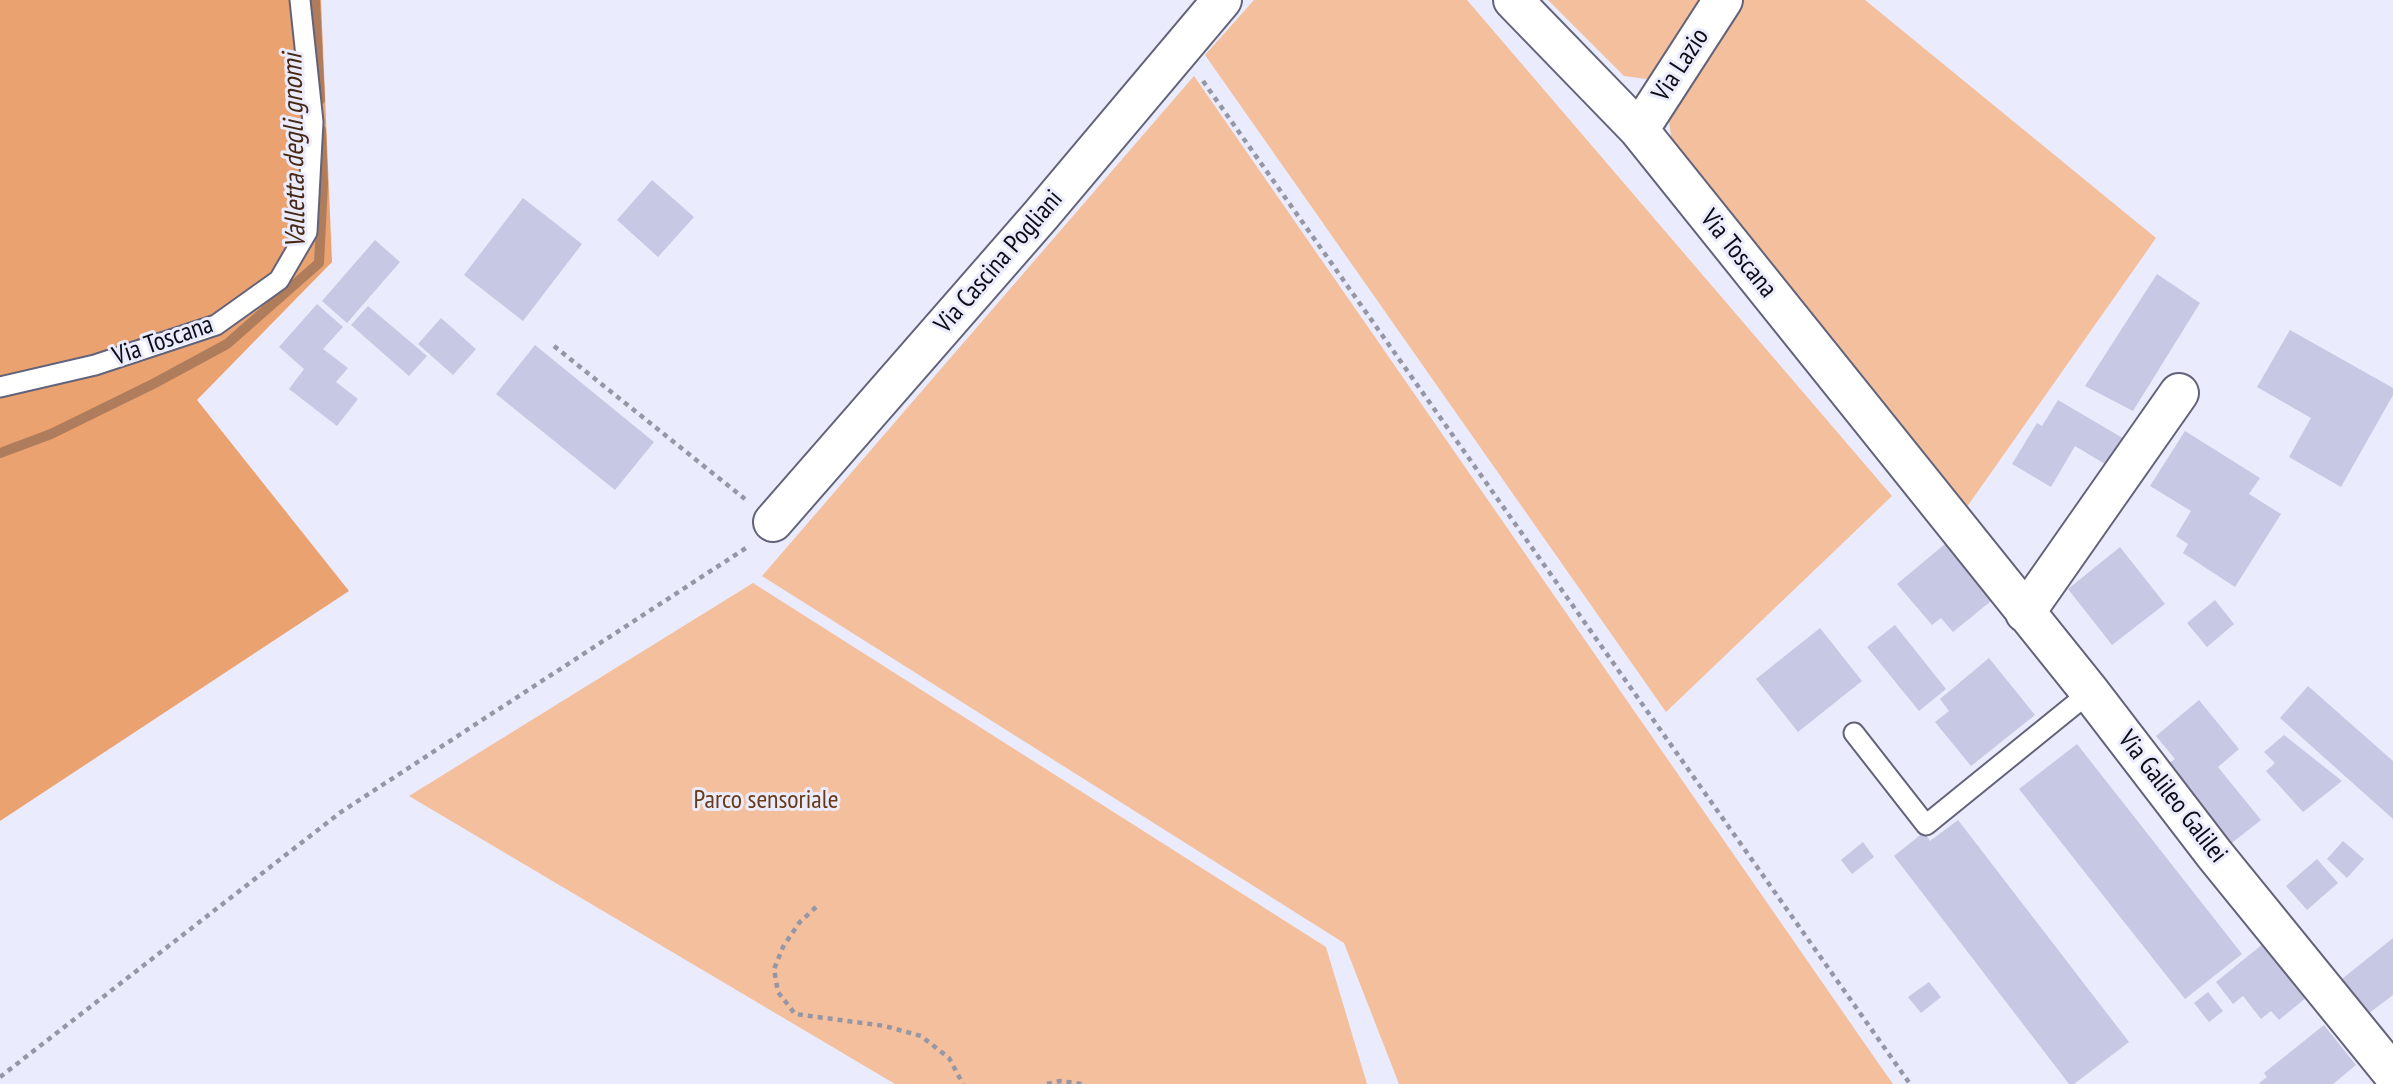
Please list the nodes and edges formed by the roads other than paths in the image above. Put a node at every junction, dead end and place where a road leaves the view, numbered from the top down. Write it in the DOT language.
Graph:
graph roads {
  1 [pos="300,0"];
  2 [pos="1222,0"];
  3 [pos="1513,0"];
  4 [pos="1723,0"];
  5 [pos="1639,130"];
  6 [pos="0,387"];
  7 [pos="2179,393"];
  8 [pos="1951,520"];
  9 [pos="774,522"];
  10 [pos="2025,614"];
  11 [pos="2090,691"];
  12 [pos="1854,733"];
  13 [pos="2393,1074"];
  1 -- 6 [label="lane, Via Toscana"];
  2 -- 9 [label="street, Via Cascina Pogliani"];
  3 -- 5 [label="street, Via Toscana"];
  4 -- 5 [label="street, Via Lazio"];
  5 -- 8 [label="street, Via Toscana"];
  7 -- 10 [label="street"];
  8 -- 10 [label="street, Via Galileo Galilei"];
  10 -- 11 [label="street, Via Galileo Galilei"];
  11 -- 12 [label="lane"];
  11 -- 13 [label="street, Via Galileo Galilei"];
}
